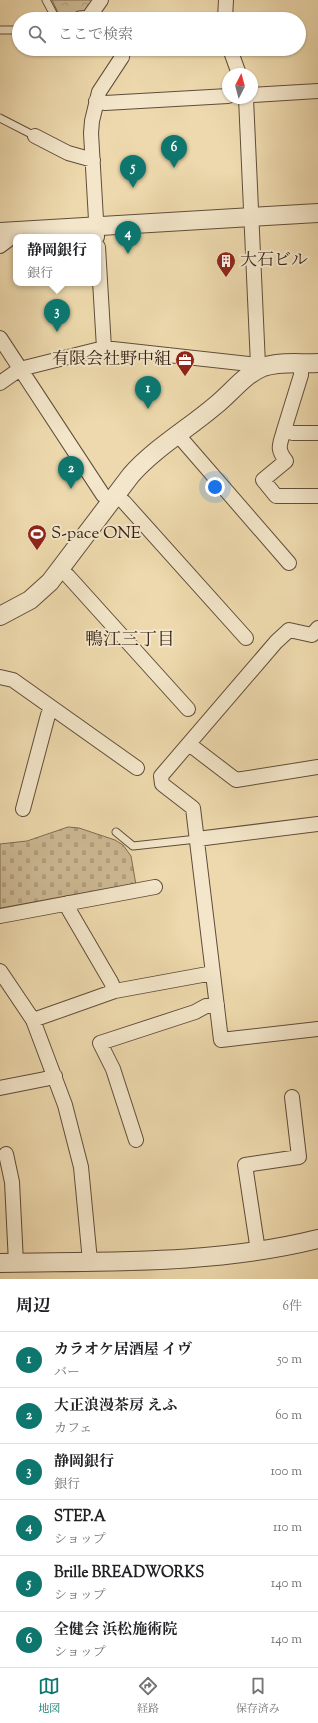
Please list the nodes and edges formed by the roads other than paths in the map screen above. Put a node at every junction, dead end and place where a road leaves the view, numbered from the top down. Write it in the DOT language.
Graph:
graph roads {
  1 [pos="46,0"];
  2 [pos="101,0"];
  3 [pos="226,0"];
  4 [pos="52,12"];
  5 [pos="94,12"];
  6 [pos="225,12"];
  7 [pos="0,30"];
  8 [pos="12,30"];
  9 [pos="122,56"];
  10 [pos="233,56"];
  11 [pos="237,68"];
  12 [pos="318,91"];
  13 [pos="258,95"];
  14 [pos="222,96"];
  15 [pos="96,101"];
  16 [pos="246,104"];
  17 [pos="0,118"];
  18 [pos="35,136"];
  19 [pos="93,160"];
  20 [pos="318,213"];
  21 [pos="252,217"];
  22 [pos="97,231"];
  23 [pos="40,234"];
  24 [pos="13,235"];
  25 [pos="2,236"];
  26 [pos="100,286"];
  27 [pos="0,338"];
  28 [pos="104,348"];
  29 [pos="310,363"];
  30 [pos="259,367"];
  31 [pos="20,369"];
  32 [pos="0,383"];
  33 [pos="284,430"];
  34 [pos="318,433"];
  35 [pos="178,435"];
  36 [pos="318,496"];
  37 [pos="113,498"];
  38 [pos="289,563"];
  39 [pos="60,570"];
  40 [pos="0,616"];
  41 [pos="318,628"];
  42 [pos="246,638"];
  43 [pos="0,678"];
  44 [pos="52,708"];
  45 [pos="188,709"];
  46 [pos="189,744"];
  47 [pos="318,767"];
  48 [pos="137,768"];
  49 [pos="23,809"];
  50 [pos="318,824"];
  51 [pos="116,832"];
  52 [pos="197,839"];
  53 [pos="155,886"];
  54 [pos="68,903"];
  55 [pos="0,916"];
  56 [pos="0,971"];
  57 [pos="213,973"];
  58 [pos="114,991"];
  59 [pos="217,1005"];
  60 [pos="33,1020"];
  61 [pos="318,1028"];
  62 [pos="55,1076"];
  63 [pos="0,1088"];
  64 [pos="292,1097"];
  65 [pos="136,1140"];
  66 [pos="6,1154"];
  67 [pos="318,1239"];
  68 [pos="258,1252"];
  69 [pos="90,1261"];
  70 [pos="8,1263"];
  1 -- 4 [label="lane"];
  2 -- 5 [label="street"];
  3 -- 6 [label="street"];
  7 -- 8 [label="lane"];
  9 -- 15 [label="street"];
  10 -- 11 [label="street"];
  12 -- 13 [label="street"];
  14 -- 15 [label="street"];
  15 -- 19 [label="street"];
  16 -- 21 [label="street"];
  17 -- 18 [label="lane"];
  18 -- 19 [label="street"];
  19 -- 22 [label="street"];
  20 -- 21 [label="street"];
  21 -- 22 [label="street"];
  21 -- 30 [label="street"];
  22 -- 23 [label="street"];
  24 -- 25 [label="street"];
  26 -- 28 [label="street"];
  27 -- 31 [label="street"];
  28 -- 30 [label="street"];
  28 -- 31 [label="street"];
  29 -- 30 [label="street"];
  29 -- 33 [label="street"];
  30 -- 35 [label="street"];
  31 -- 32 [label="street"];
  31 -- 37 [label="street"];
  33 -- 34 [label="street"];
  33 -- 36 [label="street"];
  35 -- 37 [label="street"];
  35 -- 38 [label="street"];
  37 -- 39 [label="street"];
  37 -- 42 [label="street"];
  39 -- 40 [label="street"];
  39 -- 45 [label="street"];
  41 -- 46 [label="street"];
  43 -- 44 [label="street"];
  44 -- 48 [label="street"];
  44 -- 49 [label="street"];
  46 -- 47 [label="street"];
  46 -- 52 [label="street"];
  50 -- 52 [label="street"];
  51 -- 52 [label="lane"];
  52 -- 57 [label="street"];
  53 -- 54 [label="street"];
  54 -- 55 [label="street"];
  54 -- 58 [label="street"];
  56 -- 60 [label="street"];
  57 -- 58 [label="street"];
  57 -- 59 [label="street"];
  58 -- 60 [label="street"];
  59 -- 61 [label="street"];
  59 -- 65 [label="street"];
  60 -- 62 [label="street"];
  62 -- 63 [label="street"];
  62 -- 69 [label="street"];
  64 -- 68 [label="street"];
  66 -- 70 [label="street"];
  67 -- 68 [label="street"];
  68 -- 69 [label="street"];
  69 -- 70 [label="street"];
}
